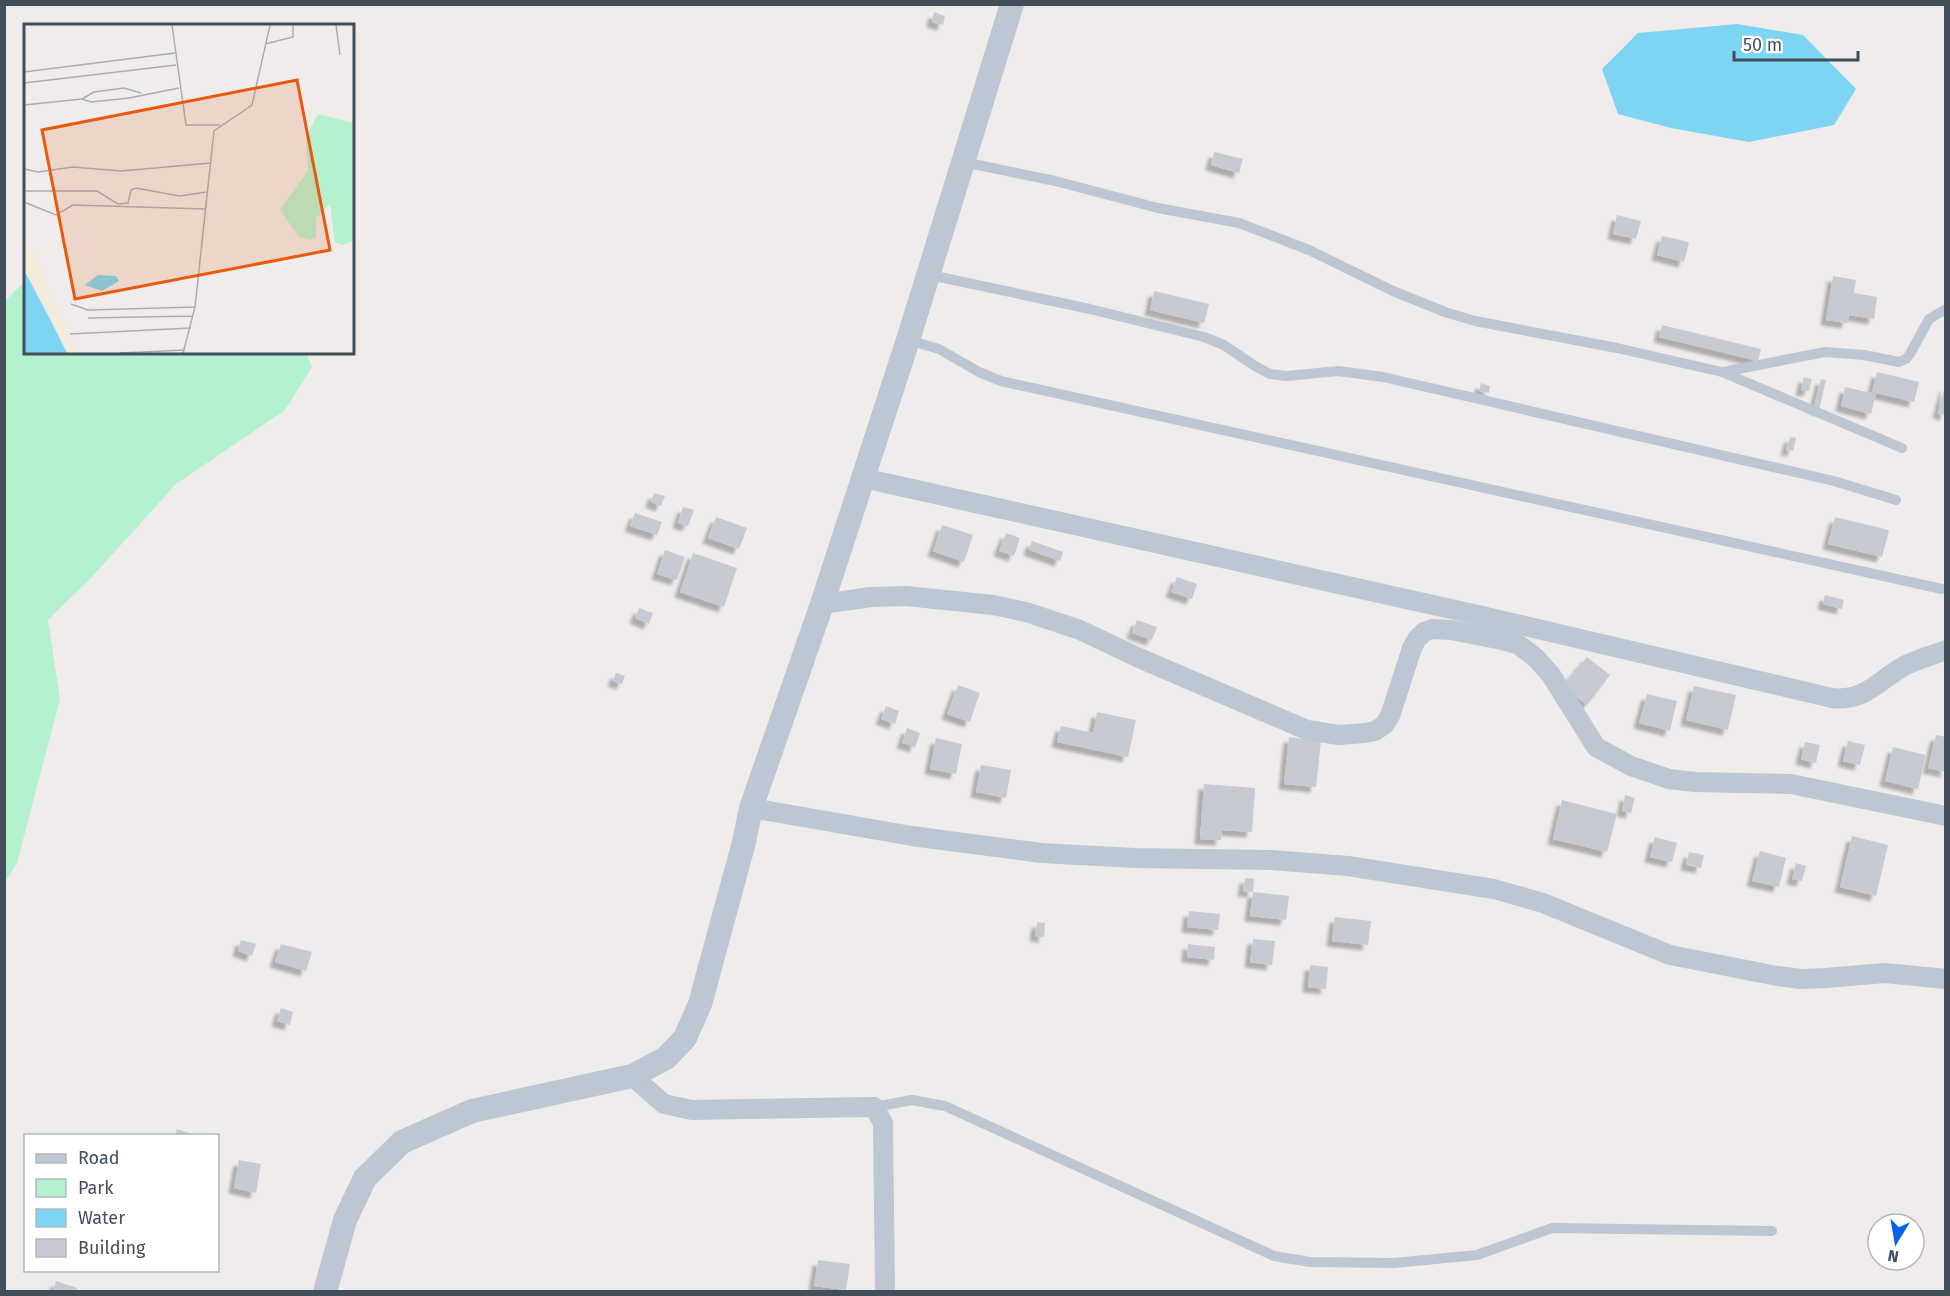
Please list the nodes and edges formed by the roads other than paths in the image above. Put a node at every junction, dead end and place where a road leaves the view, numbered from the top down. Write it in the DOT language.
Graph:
graph roads {
  1 [pos="1012,4"];
  2 [pos="964,162"];
  3 [pos="930,275"];
  4 [pos="1946,309"];
  5 [pos="908,340"];
  6 [pos="1722,372"];
  7 [pos="1902,448"];
  8 [pos="863,478"];
  9 [pos="1896,500"];
  10 [pos="1942,590"];
  11 [pos="822,604"];
  12 [pos="1946,650"];
  13 [pos="751,808"];
  14 [pos="1946,816"];
  15 [pos="1946,979"];
  16 [pos="632,1076"];
  17 [pos="874,1107"];
  18 [pos="1773,1231"];
  19 [pos="325,1292"];
  20 [pos="885,1292"];
  1 -- 2 [label="street"];
  2 -- 3 [label="street"];
  2 -- 6 [label="lane"];
  3 -- 5 [label="street"];
  3 -- 9 [label="lane"];
  4 -- 6 [label="lane"];
  5 -- 8 [label="street"];
  5 -- 10 [label="lane"];
  6 -- 7 [label="lane"];
  8 -- 11 [label="street"];
  8 -- 12 [label="street"];
  11 -- 13 [label="street"];
  11 -- 14 [label="street"];
  13 -- 15 [label="street"];
  13 -- 16 [label="street"];
  16 -- 17 [label="street"];
  16 -- 19 [label="street"];
  17 -- 18 [label="lane"];
  17 -- 20 [label="street"];
}
